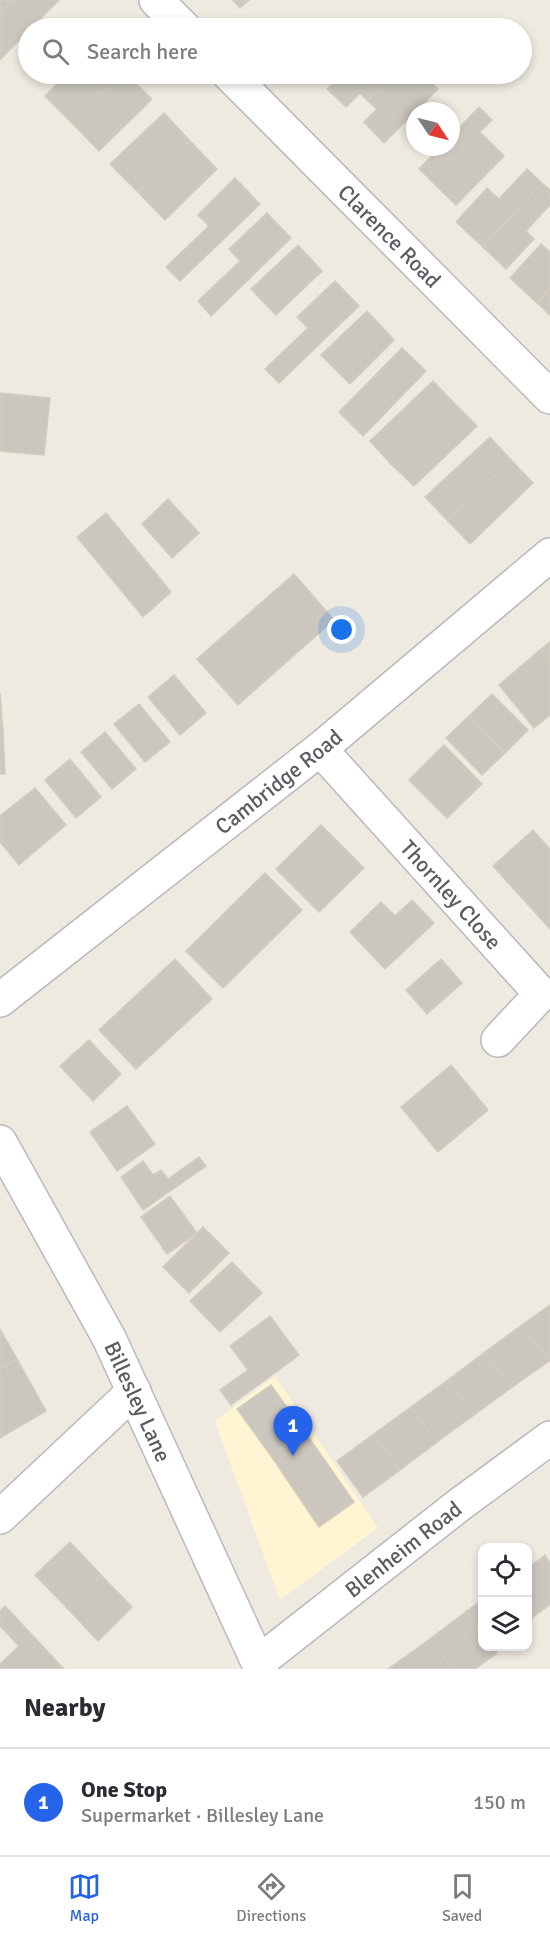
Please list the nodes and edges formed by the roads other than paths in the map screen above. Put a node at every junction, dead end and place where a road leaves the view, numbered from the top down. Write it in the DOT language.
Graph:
graph roads {
  1 [pos="156,0"];
  2 [pos="174,18"];
  3 [pos="239,84"];
  4 [pos="550,397"];
  5 [pos="550,555"];
  6 [pos="320,748"];
  7 [pos="0,1000"];
  8 [pos="498,1040"];
  9 [pos="0,1142"];
  10 [pos="134,1392"];
  11 [pos="550,1438"];
  12 [pos="0,1517"];
  13 [pos="260,1666"];
  1 -- 2 [label="street"];
  3 -- 4 [label="street, Clarence Road"];
  5 -- 6 [label="street, Cambridge Road"];
  6 -- 7 [label="street, Cambridge Road"];
  6 -- 8 [label="street, Thornley Close"];
  9 -- 10 [label="street, Billesley Lane"];
  10 -- 12 [label="street"];
  10 -- 13 [label="street, Billesley Lane"];
  11 -- 13 [label="street, Blenheim Road"];
}
